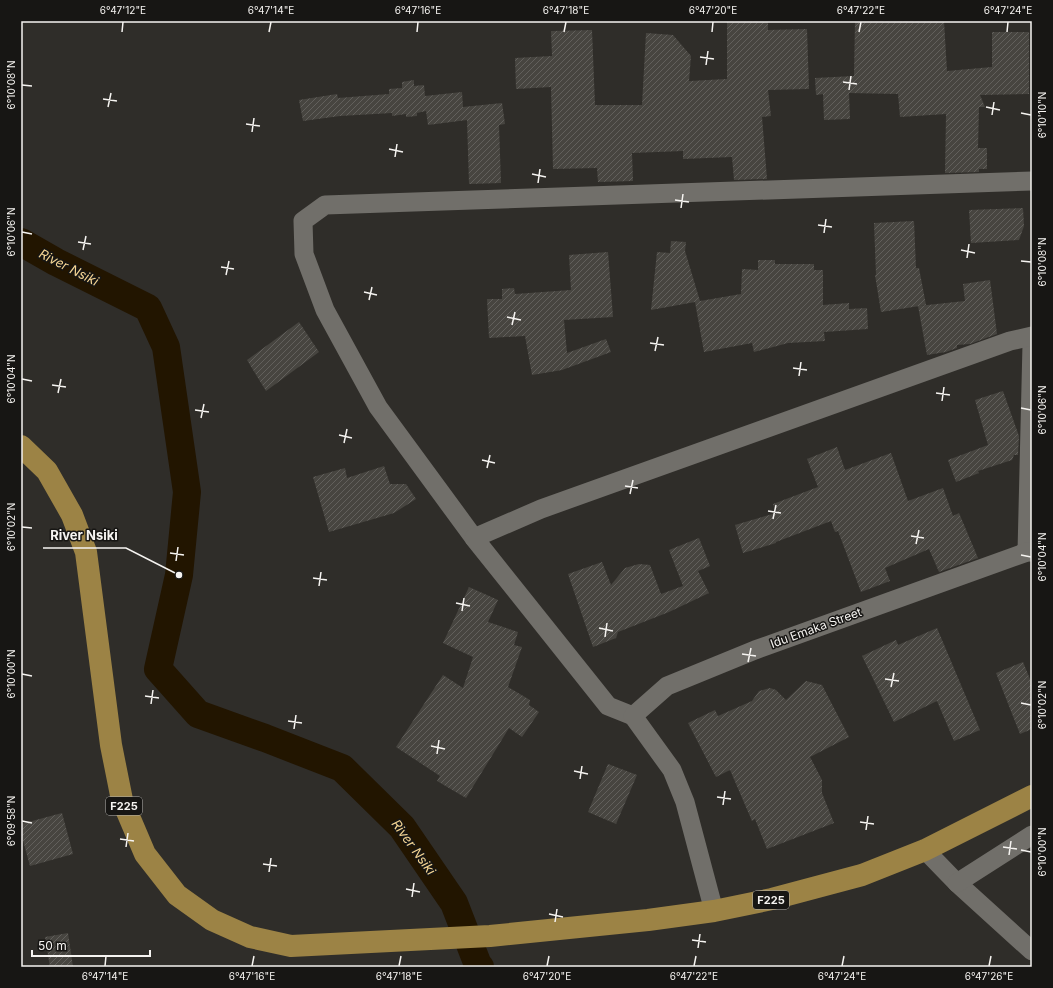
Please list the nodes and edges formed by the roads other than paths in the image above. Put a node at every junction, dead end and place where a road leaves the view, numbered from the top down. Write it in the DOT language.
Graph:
graph roads {
  1 [pos="1032,181"];
  2 [pos="1032,336"];
  3 [pos="1032,344"];
  4 [pos="21,446"];
  5 [pos="474,538"];
  6 [pos="1029,552"];
  7 [pos="632,716"];
  8 [pos="1032,796"];
  9 [pos="1032,835"];
  10 [pos="925,850"];
  11 [pos="957,883"];
  12 [pos="714,911"];
  13 [pos="1032,951"];
  1 -- 5 [label="street"];
  2 -- 5 [label="street"];
  3 -- 6 [label="street"];
  4 -- 12 [label="main road, F225"];
  5 -- 7 [label="street"];
  6 -- 7 [label="street, Idu Emaka Street"];
  7 -- 12 [label="street"];
  8 -- 10 [label="main road, F225"];
  9 -- 11 [label="street"];
  10 -- 11 [label="street"];
  10 -- 12 [label="main road, F225"];
  11 -- 13 [label="street"];
}
